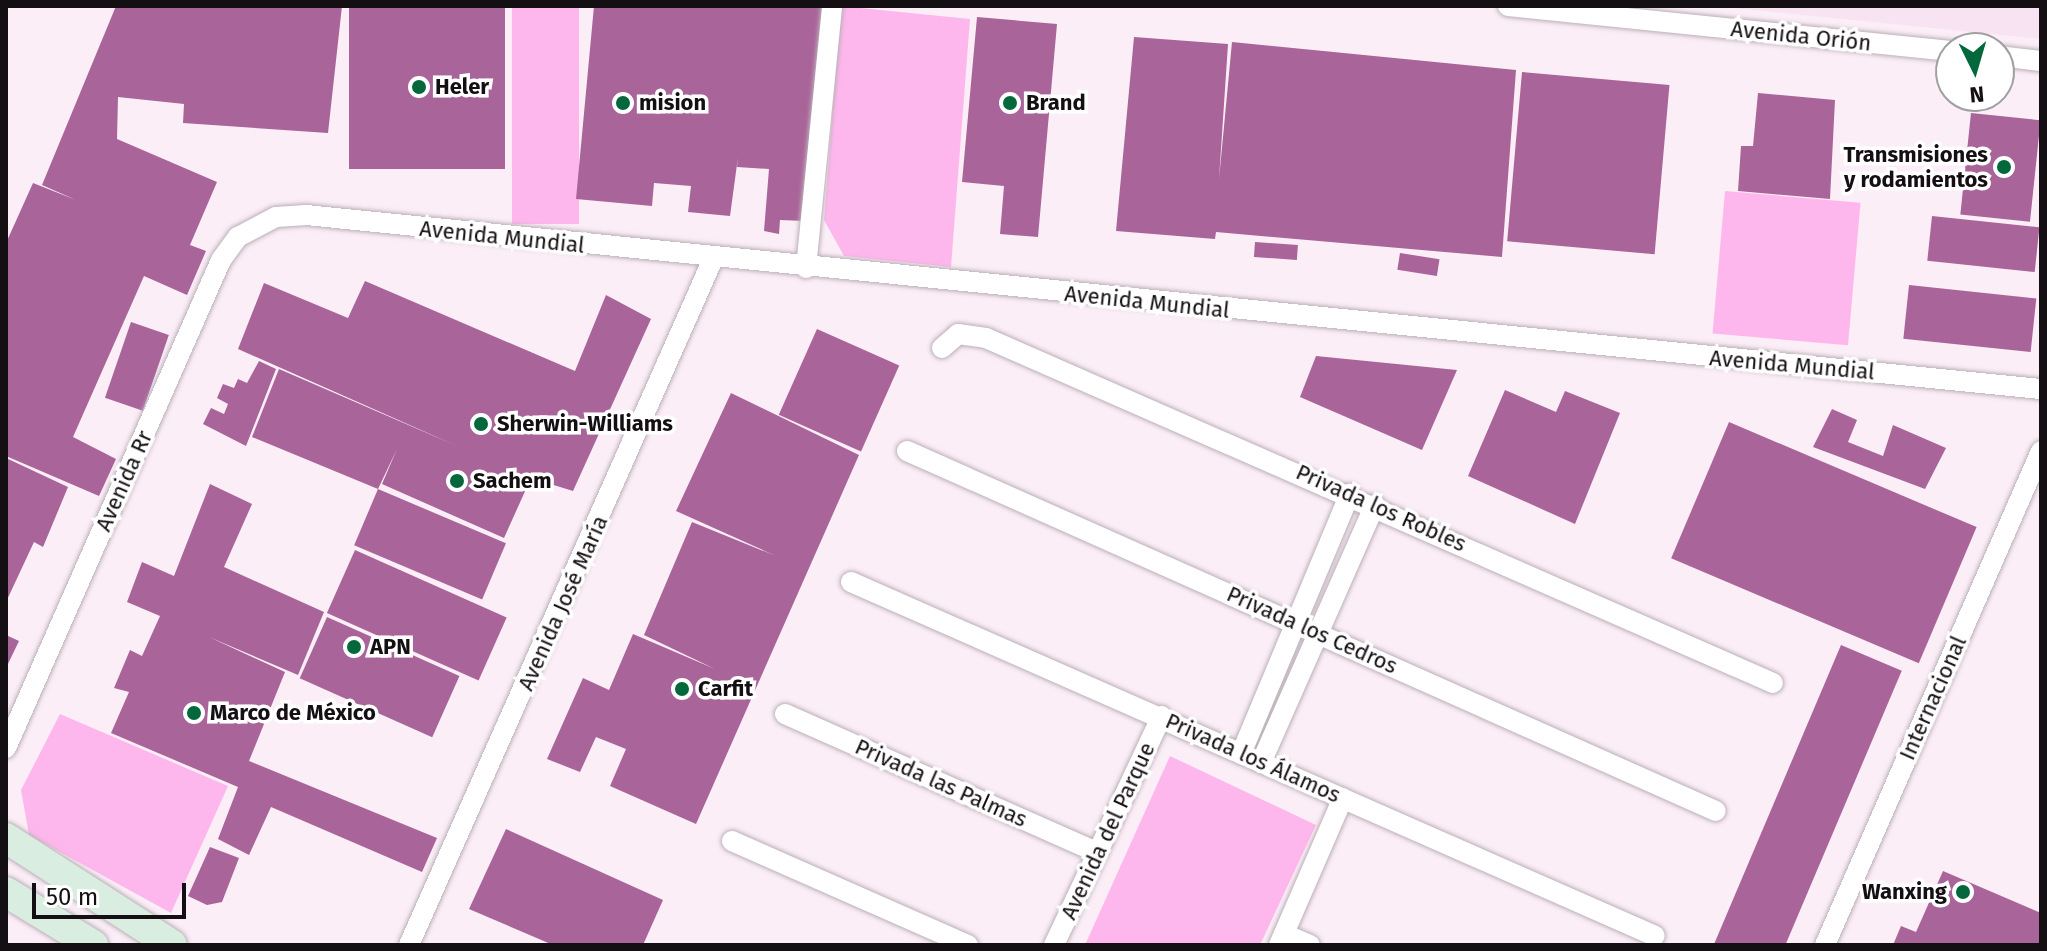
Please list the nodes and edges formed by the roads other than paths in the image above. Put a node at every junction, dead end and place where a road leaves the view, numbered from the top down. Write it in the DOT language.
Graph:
graph roads {
  1 [pos="832,6"];
  2 [pos="1508,6"];
  3 [pos="1935,49"];
  4 [pos="2015,58"];
  5 [pos="2041,61"];
  6 [pos="255,224"];
  7 [pos="713,259"];
  8 [pos="806,268"];
  9 [pos="942,348"];
  10 [pos="2041,389"];
  11 [pos="907,451"];
  12 [pos="2041,451"];
  13 [pos="1350,494"];
  14 [pos="1375,505"];
  15 [pos="851,582"];
  16 [pos="1299,623"];
  17 [pos="1318,632"];
  18 [pos="1773,683"];
  19 [pos="785,714"];
  20 [pos="1162,716"];
  21 [pos="6,748"];
  22 [pos="1241,754"];
  23 [pos="1261,763"];
  24 [pos="1343,798"];
  25 [pos="1716,811"];
  26 [pos="6,838"];
  27 [pos="732,841"];
  28 [pos="1098,853"];
  29 [pos="6,892"];
  30 [pos="1655,936"];
  31 [pos="1281,939"];
  32 [pos="93,945"];
  33 [pos="172,945"];
  34 [pos="409,945"];
  35 [pos="968,945"];
  36 [pos="1054,945"];
  37 [pos="1310,945"];
  38 [pos="1825,945"];
  1 -- 8 [label="street"];
  2 -- 3 [label="street, Avenida Orión"];
  4 -- 5 [label="street"];
  6 -- 7 [label="street, Avenida Mundial"];
  6 -- 21 [label="street, Avenida Rr"];
  7 -- 8 [label="street, Avenida Mundial"];
  7 -- 34 [label="street, Avenida José María"];
  8 -- 10 [label="street, Avenida Mundial"];
  9 -- 13 [label="street, Privada los Robles"];
  11 -- 16 [label="street, Privada los Cedros"];
  12 -- 38 [label="street, Internacional"];
  13 -- 14 [label="street, Privada los Robles"];
  13 -- 16 [label="street"];
  14 -- 17 [label="street"];
  14 -- 18 [label="street, Privada los Robles"];
  15 -- 20 [label="street, Privada los Álamos"];
  16 -- 17 [label="street, Privada los Cedros"];
  16 -- 22 [label="street"];
  17 -- 23 [label="street"];
  17 -- 25 [label="street, Privada los Cedros"];
  19 -- 28 [label="street, Privada las Palmas"];
  20 -- 22 [label="street, Privada los Álamos"];
  20 -- 28 [label="street, Avenida del Parque"];
  22 -- 23 [label="street, Privada los Álamos"];
  23 -- 24 [label="street, Privada los Álamos"];
  24 -- 30 [label="street, Privada los Álamos"];
  24 -- 31 [label="street"];
  26 -- 33 [label="main road"];
  27 -- 35 [label="street"];
  28 -- 36 [label="street, Avenida del Parque"];
  29 -- 32 [label="main road"];
  31 -- 37 [label="street"];
}
